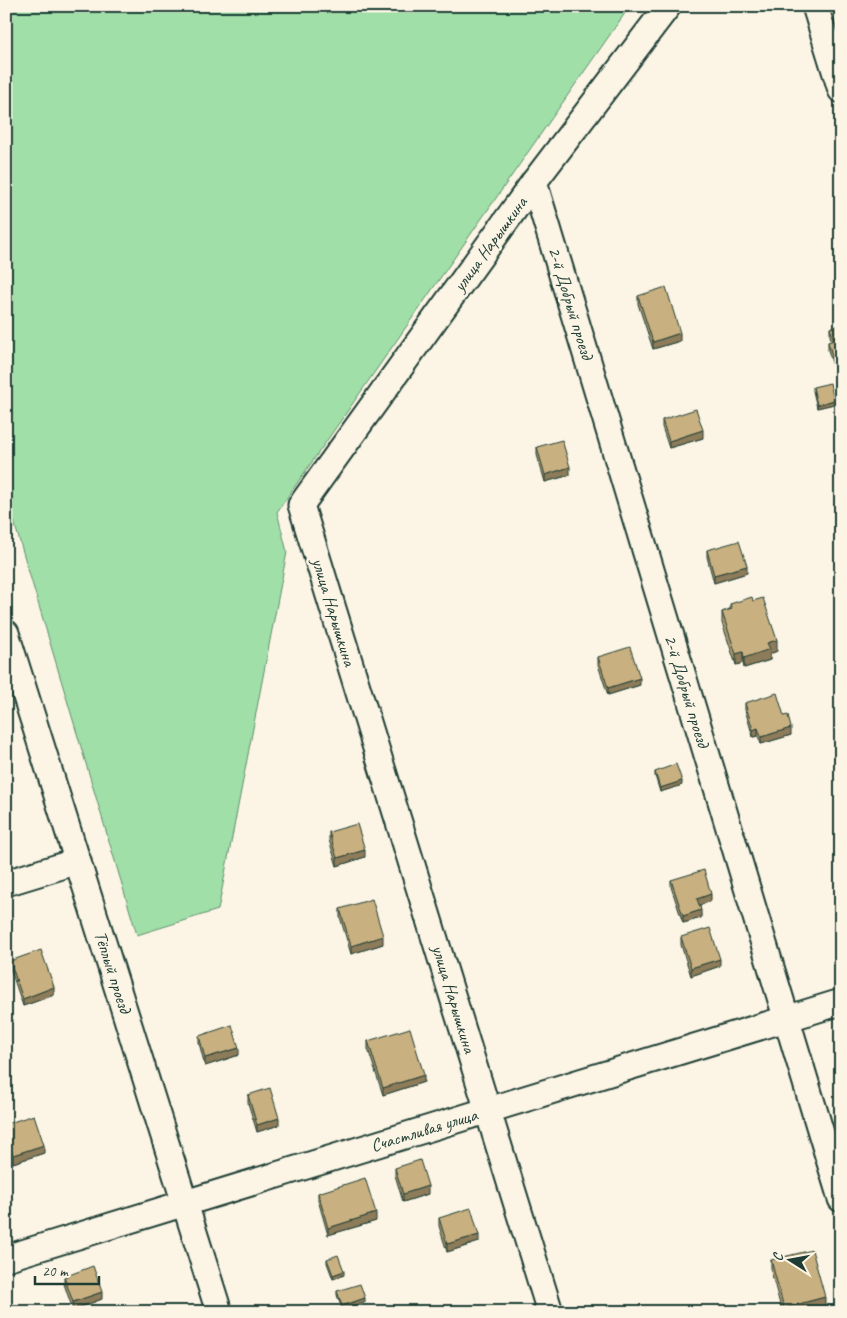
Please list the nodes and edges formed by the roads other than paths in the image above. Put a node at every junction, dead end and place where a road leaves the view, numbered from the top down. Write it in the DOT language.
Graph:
graph roads {
  1 [pos="668,6"];
  2 [pos="815,6"];
  3 [pos="841,90"];
  4 [pos="534,182"];
  5 [pos="6,633"];
  6 [pos="78,861"];
  7 [pos="6,883"];
  8 [pos="841,1002"];
  9 [pos="785,1019"];
  10 [pos="488,1111"];
  11 [pos="841,1199"];
  12 [pos="186,1203"];
  13 [pos="6,1258"];
  14 [pos="219,1312"];
  15 [pos="550,1312"];
  1 -- 4 [label="street, улица Нарышкина"];
  2 -- 3 [label="street"];
  4 -- 9 [label="street, 2-й Добрый проезд"];
  4 -- 10 [label="street, улица Нарышкина"];
  5 -- 6 [label="street, Тёплый проезд"];
  6 -- 7 [label="street"];
  6 -- 12 [label="street, Тёплый проезд"];
  8 -- 9 [label="street, Счастливая улица"];
  9 -- 10 [label="street, Счастливая улица"];
  9 -- 11 [label="street, 2-й Добрый проезд"];
  10 -- 12 [label="street, Счастливая улица"];
  10 -- 15 [label="street, улица Нарышкина"];
  12 -- 13 [label="street, Счастливая улица"];
  12 -- 14 [label="street, Тёплый проезд"];
}
